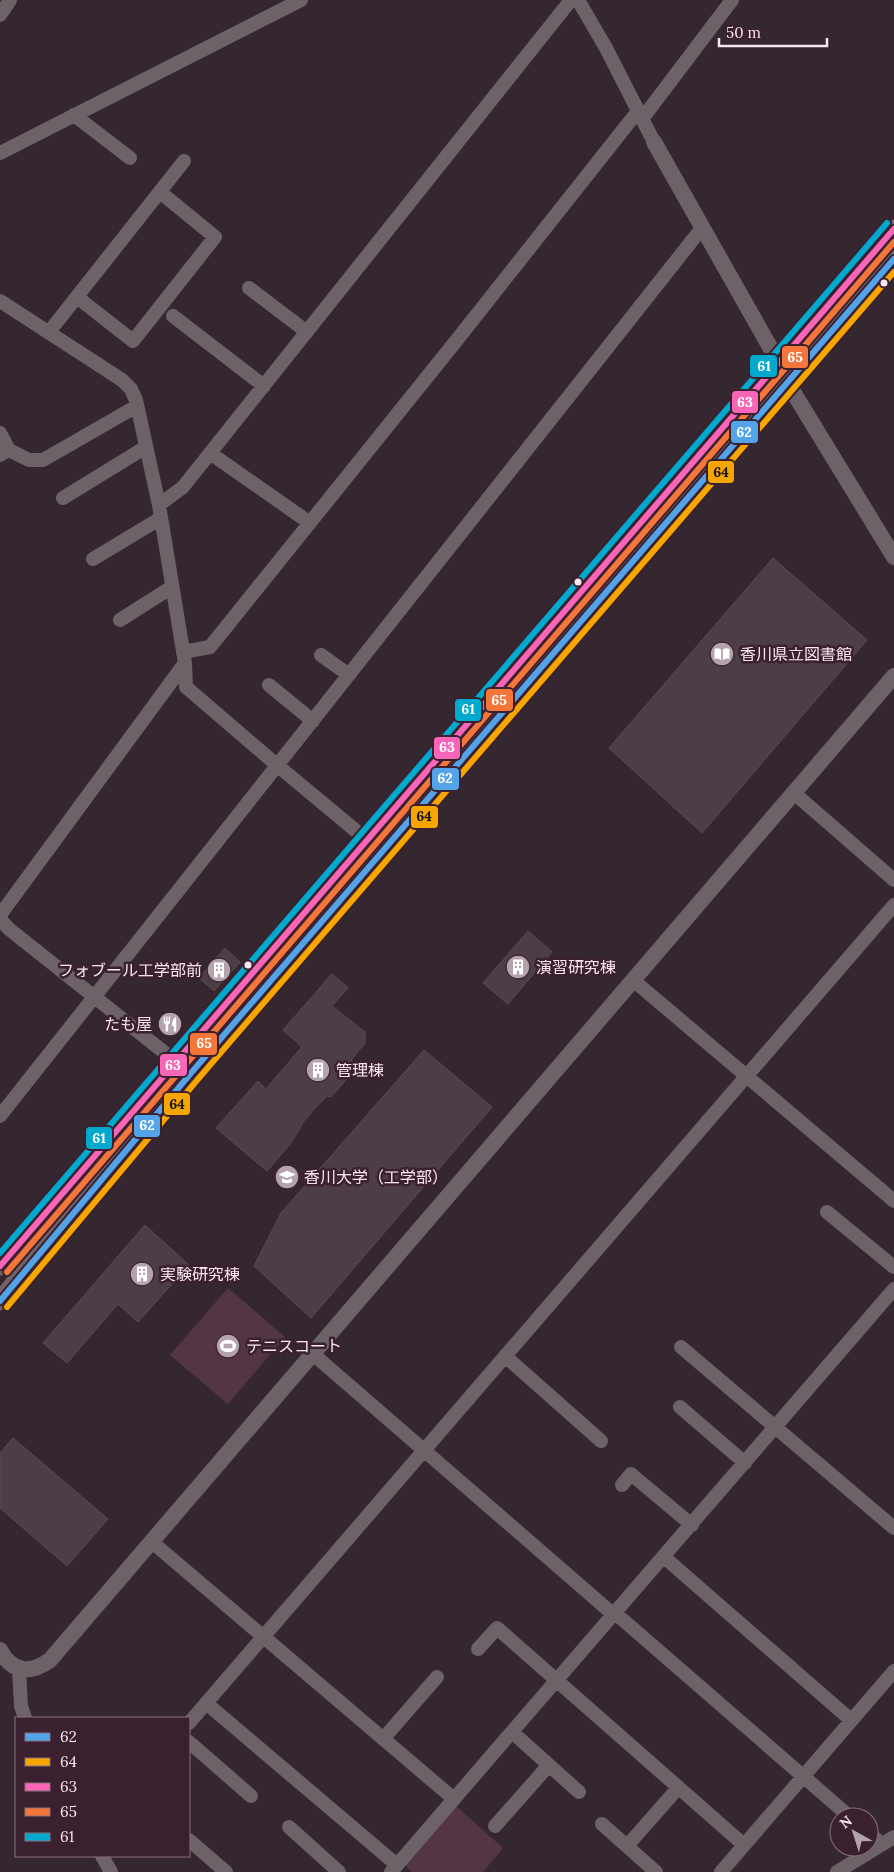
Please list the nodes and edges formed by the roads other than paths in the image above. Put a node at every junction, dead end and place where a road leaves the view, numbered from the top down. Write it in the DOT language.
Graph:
graph roads {
  1 [pos="10,0"];
  2 [pos="301,0"];
  3 [pos="571,0"];
  4 [pos="578,0"];
  5 [pos="732,0"];
  6 [pos="282,3"];
  7 [pos="0,15"];
  8 [pos="640,115"];
  9 [pos="74,116"];
  10 [pos="654,142"];
  11 [pos="0,153"];
  12 [pos="130,158"];
  13 [pos="184,162"];
  14 [pos="160,192"];
  15 [pos="702,228"];
  16 [pos="894,229"];
  17 [pos="894,258"];
  18 [pos="250,288"];
  19 [pos="77,297"];
  20 [pos="0,301"];
  21 [pos="173,316"];
  22 [pos="49,332"];
  23 [pos="307,332"];
  24 [pos="779,363"];
  25 [pos="787,382"];
  26 [pos="264,386"];
  27 [pos="137,406"];
  28 [pos="0,433"];
  29 [pos="146,447"];
  30 [pos="5,452"];
  31 [pos="210,453"];
  32 [pos="63,498"];
  33 [pos="160,511"];
  34 [pos="310,523"];
  35 [pos="894,557"];
  36 [pos="92,559"];
  37 [pos="172,587"];
  38 [pos="120,620"];
  39 [pos="321,655"];
  40 [pos="184,657"];
  41 [pos="349,675"];
  42 [pos="894,676"];
  43 [pos="269,685"];
  44 [pos="313,720"];
  45 [pos="278,766"];
  46 [pos="794,793"];
  47 [pos="367,840"];
  48 [pos="382,851"];
  49 [pos="894,880"];
  50 [pos="894,905"];
  51 [pos="0,915"];
  52 [pos="0,919"];
  53 [pos="633,980"];
  54 [pos="94,997"];
  55 [pos="176,1062"];
  56 [pos="191,1073"];
  57 [pos="745,1076"];
  58 [pos="0,1116"];
  59 [pos="894,1201"];
  60 [pos="828,1212"];
  61 [pos="0,1266"];
  62 [pos="894,1267"];
  63 [pos="894,1289"];
  64 [pos="0,1301"];
  65 [pos="681,1347"];
  66 [pos="313,1354"];
  67 [pos="505,1356"];
  68 [pos="680,1406"];
  69 [pos="775,1428"];
  70 [pos="601,1441"];
  71 [pos="423,1451"];
  72 [pos="745,1463"];
  73 [pos="622,1485"];
  74 [pos="692,1525"];
  75 [pos="894,1528"];
  76 [pos="152,1542"];
  77 [pos="664,1557"];
  78 [pos="615,1614"];
  79 [pos="263,1636"];
  80 [pos="0,1650"];
  81 [pos="478,1650"];
  82 [pos="19,1669"];
  83 [pos="892,1676"];
  84 [pos="437,1677"];
  85 [pos="556,1681"];
  86 [pos="206,1703"];
  87 [pos="24,1717"];
  88 [pos="851,1720"];
  89 [pos="190,1722"];
  90 [pos="512,1732"];
  91 [pos="384,1738"];
  92 [pos="190,1743"];
  93 [pos="548,1764"];
  94 [pos="803,1776"];
  95 [pos="678,1788"];
  96 [pos="579,1792"];
  97 [pos="251,1796"];
  98 [pos="454,1799"];
  99 [pos="839,1807"];
  100 [pos="602,1824"];
  101 [pos="495,1826"];
  102 [pos="288,1827"];
  103 [pos="894,1837"];
  104 [pos="190,1841"];
  105 [pos="879,1841"];
  106 [pos="882,1844"];
  107 [pos="627,1846"];
  108 [pos="744,1846"];
  109 [pos="103,1857"];
  110 [pos="394,1869"];
  111 [pos="111,1872"];
  112 [pos="226,1872"];
  113 [pos="339,1872"];
  114 [pos="656,1872"];
  115 [pos="721,1872"];
  116 [pos="837,1872"];
  1 -- 7 [label="street"];
  2 -- 6 [label="street"];
  3 -- 23 [label="street"];
  4 -- 8 [label="street"];
  5 -- 8 [label="street"];
  6 -- 9 [label="street"];
  8 -- 10 [label="street"];
  8 -- 34 [label="street"];
  9 -- 11 [label="street"];
  9 -- 12 [label="street"];
  10 -- 15 [label="street"];
  13 -- 14 [label="street"];
  14 -- 19 [label="street"];
  14 -- 19 [label="street"];
  15 -- 24 [label="street"];
  15 -- 41 [label="street"];
  16 -- 24 [label="main road"];
  17 -- 25 [label="main road"];
  18 -- 23 [label="street"];
  19 -- 22 [label="street"];
  20 -- 22 [label="street"];
  21 -- 26 [label="street"];
  22 -- 27 [label="street"];
  23 -- 26 [label="street"];
  24 -- 25 [label="street"];
  24 -- 47 [label="main road"];
  25 -- 35 [label="street"];
  25 -- 48 [label="main road"];
  26 -- 31 [label="street"];
  27 -- 29 [label="street"];
  27 -- 30 [label="street"];
  28 -- 30 [label="street"];
  29 -- 32 [label="street"];
  29 -- 33 [label="street"];
  31 -- 33 [label="street"];
  31 -- 34 [label="street"];
  33 -- 36 [label="street"];
  33 -- 37 [label="street"];
  34 -- 40 [label="street"];
  37 -- 38 [label="street"];
  37 -- 40 [label="street"];
  39 -- 41 [label="street"];
  40 -- 45 [label="street"];
  40 -- 51 [label="street"];
  41 -- 44 [label="street"];
  42 -- 46 [label="street"];
  43 -- 44 [label="street"];
  44 -- 45 [label="street"];
  45 -- 47 [label="street"];
  45 -- 54 [label="street"];
  46 -- 49 [label="street"];
  46 -- 53 [label="street"];
  47 -- 48 [label="street"];
  47 -- 55 [label="main road"];
  48 -- 56 [label="main road"];
  50 -- 57 [label="street"];
  52 -- 54 [label="street"];
  53 -- 57 [label="street"];
  53 -- 66 [label="street"];
  54 -- 55 [label="street"];
  54 -- 58 [label="street"];
  55 -- 56 [label="street"];
  55 -- 61 [label="main road"];
  56 -- 64 [label="main road"];
  57 -- 59 [label="street"];
  57 -- 67 [label="street"];
  60 -- 62 [label="street"];
  63 -- 69 [label="street"];
  65 -- 69 [label="street"];
  66 -- 71 [label="street"];
  66 -- 76 [label="street"];
  67 -- 70 [label="street"];
  67 -- 71 [label="street"];
  68 -- 72 [label="street"];
  69 -- 72 [label="street"];
  69 -- 75 [label="street"];
  71 -- 78 [label="street"];
  71 -- 79 [label="street"];
  72 -- 74 [label="street"];
  73 -- 74 [label="street"];
  74 -- 77 [label="street"];
  76 -- 79 [label="street"];
  76 -- 82 [label="street"];
  77 -- 78 [label="street"];
  77 -- 88 [label="street"];
  78 -- 85 [label="street"];
  78 -- 94 [label="street"];
  79 -- 86 [label="street"];
  79 -- 91 [label="street"];
  80 -- 82 [label="street"];
  81 -- 85 [label="street"];
  82 -- 87 [label="street"];
  83 -- 88 [label="street"];
  84 -- 91 [label="street"];
  85 -- 90 [label="street"];
  85 -- 95 [label="street"];
  86 -- 89 [label="street"];
  86 -- 110 [label="street"];
  88 -- 94 [label="street"];
  90 -- 93 [label="street"];
  90 -- 98 [label="street"];
  91 -- 98 [label="street"];
  92 -- 97 [label="street"];
  93 -- 96 [label="street"];
  93 -- 101 [label="street"];
  94 -- 99 [label="street"];
  94 -- 108 [label="street"];
  95 -- 107 [label="street"];
  95 -- 108 [label="street"];
  98 -- 110 [label="street"];
  100 -- 107 [label="street"];
  102 -- 113 [label="street"];
  103 -- 106 [label="street"];
  104 -- 112 [label="street"];
  105 -- 106 [label="street"];
  106 -- 116 [label="street"];
  107 -- 114 [label="street"];
  108 -- 115 [label="street"];
  109 -- 111 [label="street"];
}
